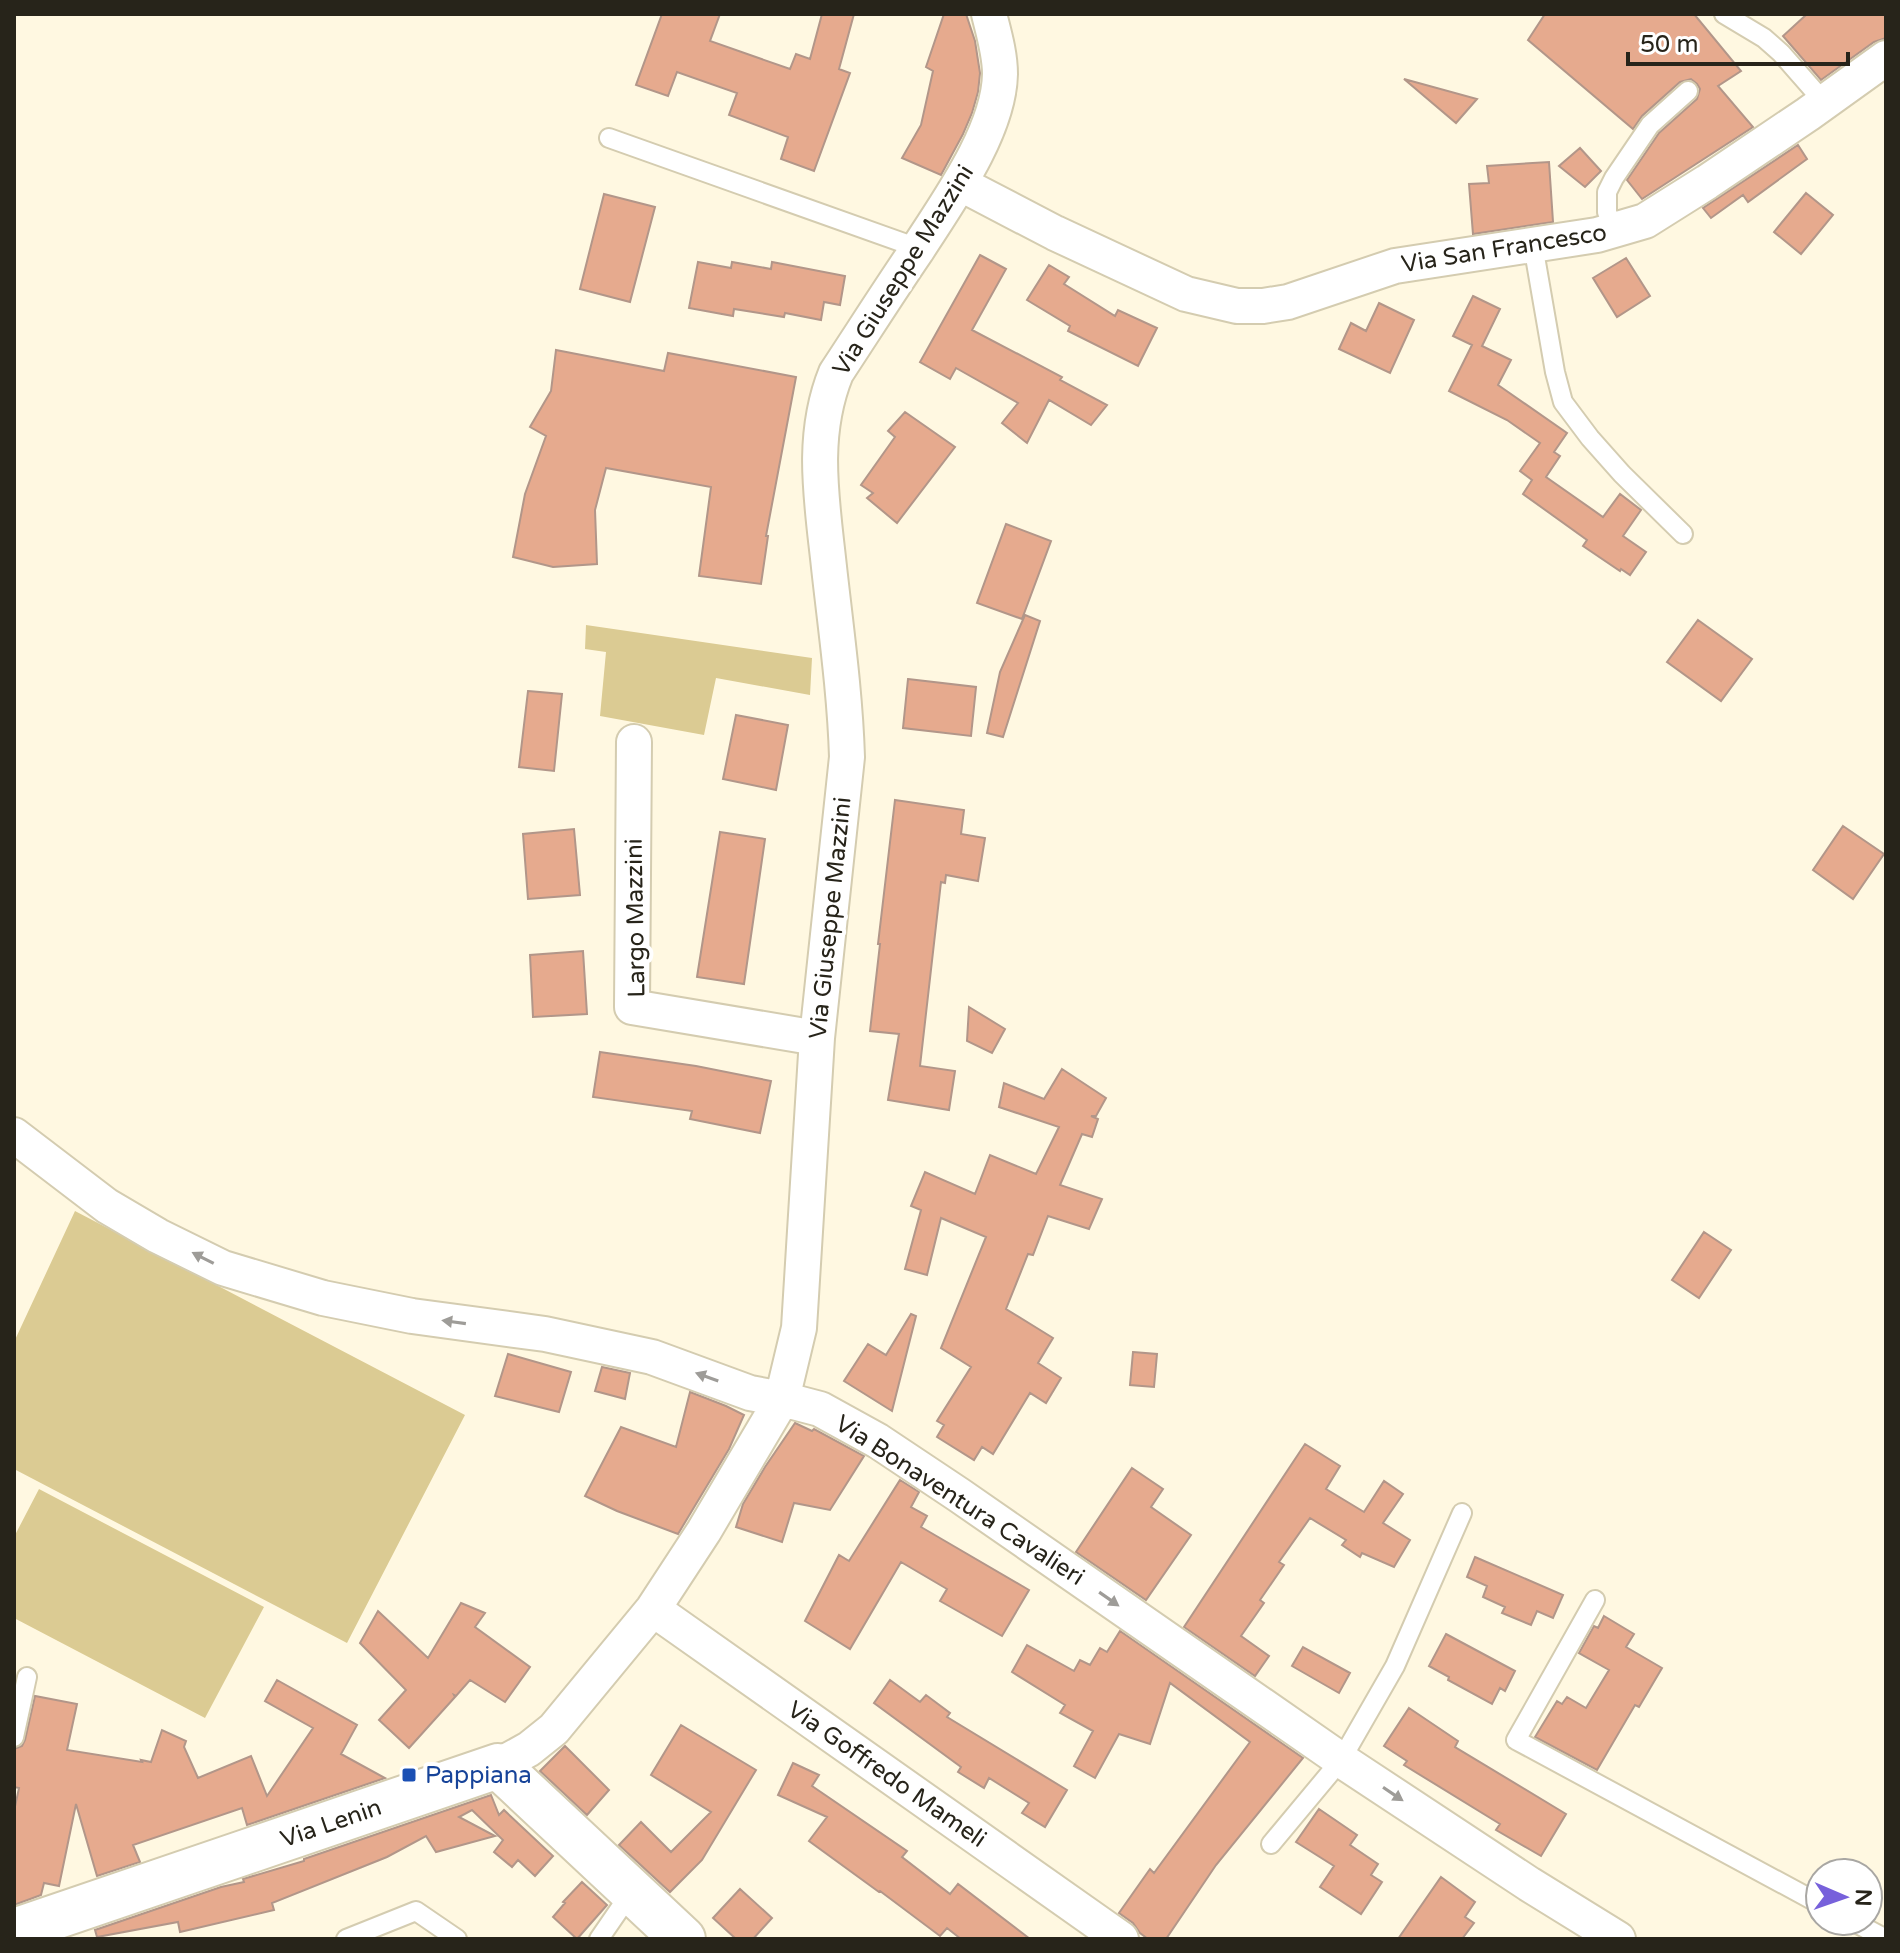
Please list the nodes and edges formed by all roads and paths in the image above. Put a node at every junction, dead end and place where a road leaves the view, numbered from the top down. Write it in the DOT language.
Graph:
graph roads {
  1 [pos="989,14"];
  2 [pos="1724,14"];
  3 [pos="1886,58"];
  4 [pos="1688,91"];
  5 [pos="1824,102"];
  6 [pos="609,138"];
  7 [pos="961,184"];
  8 [pos="1614,231"];
  9 [pos="1533,245"];
  10 [pos="918,248"];
  11 [pos="1683,534"];
  12 [pos="634,742"];
  13 [pos="817,1038"];
  14 [pos="14,1135"];
  15 [pos="782,1399"];
  16 [pos="1462,1513"];
  17 [pos="1595,1600"];
  18 [pos="653,1609"];
  19 [pos="27,1677"];
  20 [pos="14,1737"];
  21 [pos="1341,1760"];
  22 [pos="498,1766"];
  23 [pos="1271,1844"];
  24 [pos="632,1891"];
  25 [pos="1804,1895"];
  26 [pos="14,1931"];
  27 [pos="346,1939"];
  28 [pos="457,1939"];
  29 [pos="599,1939"];
  30 [pos="683,1939"];
  31 [pos="1121,1939"];
  32 [pos="1618,1939"];
  1 -- 7 [label="street, Via Giuseppe Mazzini"];
  2 -- 5 [label="lane"];
  3 -- 5 [label="street, Via San Francesco"];
  4 -- 8 [label="lane"];
  5 -- 8 [label="street, Via San Francesco"];
  6 -- 10 [label="lane"];
  7 -- 9 [label="street, Via San Francesco"];
  7 -- 10 [label="street, Via Giuseppe Mazzini"];
  8 -- 9 [label="street, Via San Francesco"];
  9 -- 11 [label="lane"];
  10 -- 13 [label="street, Via Giuseppe Mazzini"];
  12 -- 13 [label="street, Largo Mazzini"];
  13 -- 15 [label="street, Via Giuseppe Mazzini"];
  15 -- 14 [label="street, Via Bonaventura Cavalieri, one-way"];
  15 -- 18 [label="street, Via Giuseppe Mazzini"];
  15 -- 21 [label="street, Via Bonaventura Cavalieri, one-way"];
  16 -- 21 [label="lane"];
  17 -- 25 [label="lane"];
  18 -- 22 [label="street, Via Giuseppe Mazzini"];
  18 -- 31 [label="street, Via Goffredo Mameli"];
  19 -- 20 [label="lane"];
  21 -- 23 [label="lane"];
  21 -- 32 [label="street, Via Bonaventura Cavalieri, one-way"];
  22 -- 24 [label="street"];
  22 -- 26 [label="street, Via Lenin"];
  24 -- 29 [label="lane"];
  24 -- 30 [label="street"];
  27 -- 28 [label="lane"];
}
